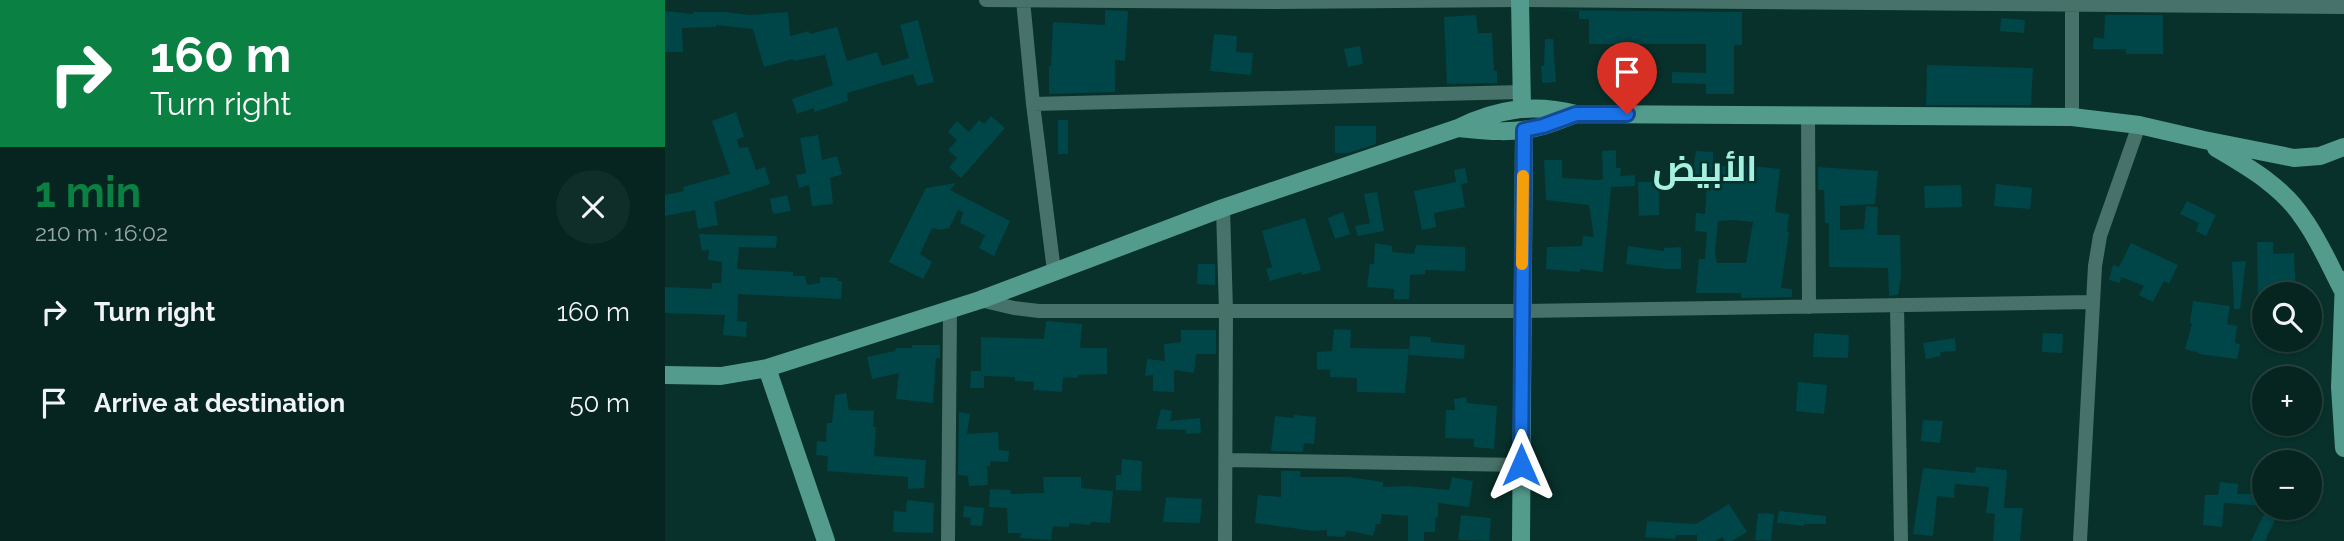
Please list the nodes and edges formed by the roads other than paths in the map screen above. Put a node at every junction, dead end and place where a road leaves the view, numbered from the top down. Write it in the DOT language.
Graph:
graph roads {
  1 [pos="986,0"];
  2 [pos="1520,0"];
  3 [pos="1023,1"];
  4 [pos="2072,2"];
  5 [pos="2344,7"];
  6 [pos="1521,100"];
  7 [pos="1033,104"];
  8 [pos="1576,114"];
  9 [pos="1808,115"];
  10 [pos="2072,117"];
  11 [pos="2139,125"];
  12 [pos="1458,128"];
  13 [pos="1524,130"];
  14 [pos="2204,140"];
  15 [pos="2344,146"];
  16 [pos="1223,208"];
  17 [pos="1054,271"];
  18 [pos="2343,282"];
  19 [pos="980,300"];
  20 [pos="2092,302"];
  21 [pos="1897,305"];
  22 [pos="1809,307"];
  23 [pos="950,310"];
  24 [pos="1226,311"];
  25 [pos="1522,311"];
  26 [pos="767,369"];
  27 [pos="665,375"];
  28 [pos="2344,448"];
  29 [pos="1227,460"];
  30 [pos="1521,465"];
  31 [pos="826,541"];
  32 [pos="949,541"];
  33 [pos="1226,541"];
  34 [pos="1521,541"];
  35 [pos="1901,541"];
  36 [pos="2080,541"];
  1 -- 3 [label="street"];
  2 -- 3 [label="street"];
  2 -- 4 [label="street"];
  2 -- 6 [label="street"];
  3 -- 7 [label="street"];
  4 -- 5 [label="street"];
  4 -- 10 [label="street"];
  6 -- 7 [label="street"];
  6 -- 8 [label="street"];
  6 -- 12 [label="street"];
  7 -- 17 [label="street"];
  8 -- 9 [label="street"];
  8 -- 13 [label="street"];
  9 -- 10 [label="street"];
  9 -- 22 [label="street"];
  10 -- 11 [label="street"];
  11 -- 14 [label="street"];
  11 -- 20 [label="street"];
  12 -- 13 [label="street"];
  12 -- 16 [label="street"];
  13 -- 25 [label="street"];
  14 -- 15 [label="street"];
  14 -- 18 [label="street"];
  16 -- 17 [label="street"];
  16 -- 24 [label="street"];
  17 -- 19 [label="street"];
  18 -- 28 [label="street"];
  19 -- 23 [label="street"];
  19 -- 24 [label="street"];
  20 -- 21 [label="street"];
  20 -- 36 [label="street"];
  21 -- 22 [label="street"];
  21 -- 35 [label="street"];
  22 -- 25 [label="street"];
  23 -- 26 [label="street"];
  23 -- 32 [label="street"];
  24 -- 25 [label="street"];
  24 -- 29 [label="street"];
  25 -- 30 [label="street"];
  26 -- 27 [label="street"];
  26 -- 31 [label="street"];
  29 -- 30 [label="street"];
  29 -- 33 [label="street"];
  30 -- 34 [label="street"];
}
